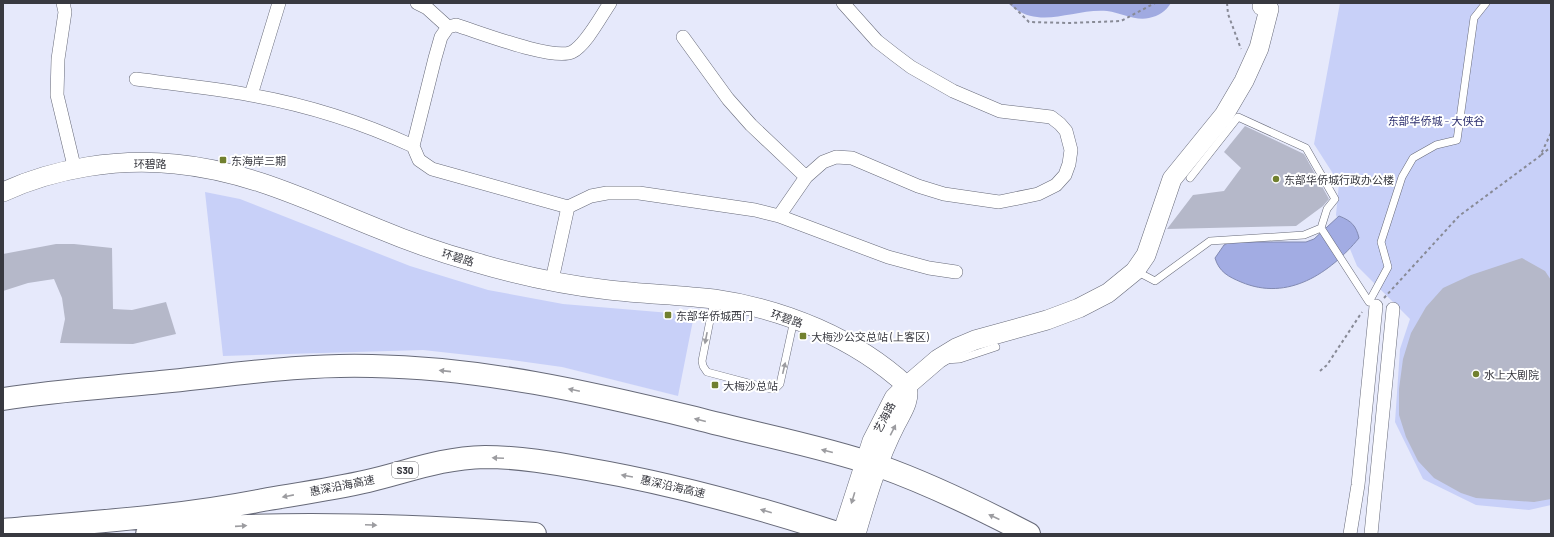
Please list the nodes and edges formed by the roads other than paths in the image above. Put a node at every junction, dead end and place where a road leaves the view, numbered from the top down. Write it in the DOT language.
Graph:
graph roads {
  1 [pos="63,3"];
  2 [pos="279,3"];
  3 [pos="417,3"];
  4 [pos="843,3"];
  5 [pos="1263,3"];
  6 [pos="1486,3"];
  7 [pos="608,4"];
  8 [pos="448,27"];
  9 [pos="683,37"];
  10 [pos="136,79"];
  11 [pos="251,95"];
  12 [pos="413,146"];
  13 [pos="75,170"];
  14 [pos="806,177"];
  15 [pos="1190,178"];
  16 [pos="3,192"];
  17 [pos="568,207"];
  18 [pos="779,216"];
  19 [pos="1321,228"];
  20 [pos="1136,271"];
  21 [pos="956,272"];
  22 [pos="552,280"];
  23 [pos="714,300"];
  24 [pos="1373,304"];
  25 [pos="1394,309"];
  26 [pos="795,319"];
  27 [pos="996,347"];
  28 [pos="938,359"];
  29 [pos="907,386"];
  30 [pos="3,400"];
  31 [pos="871,463"];
  32 [pos="3,530"];
  33 [pos="147,534"];
  34 [pos="535,534"];
  35 [pos="841,534"];
  36 [pos="856,534"];
  37 [pos="1029,534"];
  38 [pos="1350,534"];
  39 [pos="1371,534"];
  1 -- 13 [label="street"];
  2 -- 11 [label="street"];
  3 -- 8 [label="street"];
  4 -- 14 [label="street"];
  5 -- 20 [label="street"];
  6 -- 24 [label="lane"];
  7 -- 8 [label="street"];
  8 -- 12 [label="street"];
  9 -- 14 [label="street"];
  10 -- 11 [label="street"];
  11 -- 12 [label="street"];
  12 -- 17 [label="street"];
  13 -- 16 [label="street, 环碧路"];
  13 -- 22 [label="street, 环碧路"];
  14 -- 18 [label="street"];
  15 -- 19 [label="lane"];
  17 -- 18 [label="street"];
  17 -- 22 [label="street"];
  18 -- 21 [label="street"];
  19 -- 20 [label="lane"];
  19 -- 24 [label="lane"];
  20 -- 28 [label="street"];
  22 -- 23 [label="street, 环碧路"];
  23 -- 26 [label="street, 环碧路"];
  23 -- 26 [label="lane, one-way"];
  24 -- 38 [label="street"];
  25 -- 39 [label="street"];
  26 -- 29 [label="street, 环碧路"];
  27 -- 28 [label="lane"];
  28 -- 29 [label="street"];
  29 -- 31 [label="street, 艺海路"];
  31 -- 30 [label="highway, one-way"];
  31 -- 35 [label="street, 艺海路, one-way"];
  31 -- 36 [label="street, 艺海路"];
  37 -- 31 [label="highway, one-way"];
  35 -- 32 [label="highway, 惠深沿海高速 / S30, one-way"];
  33 -- 34 [label="highway, one-way"];
}
